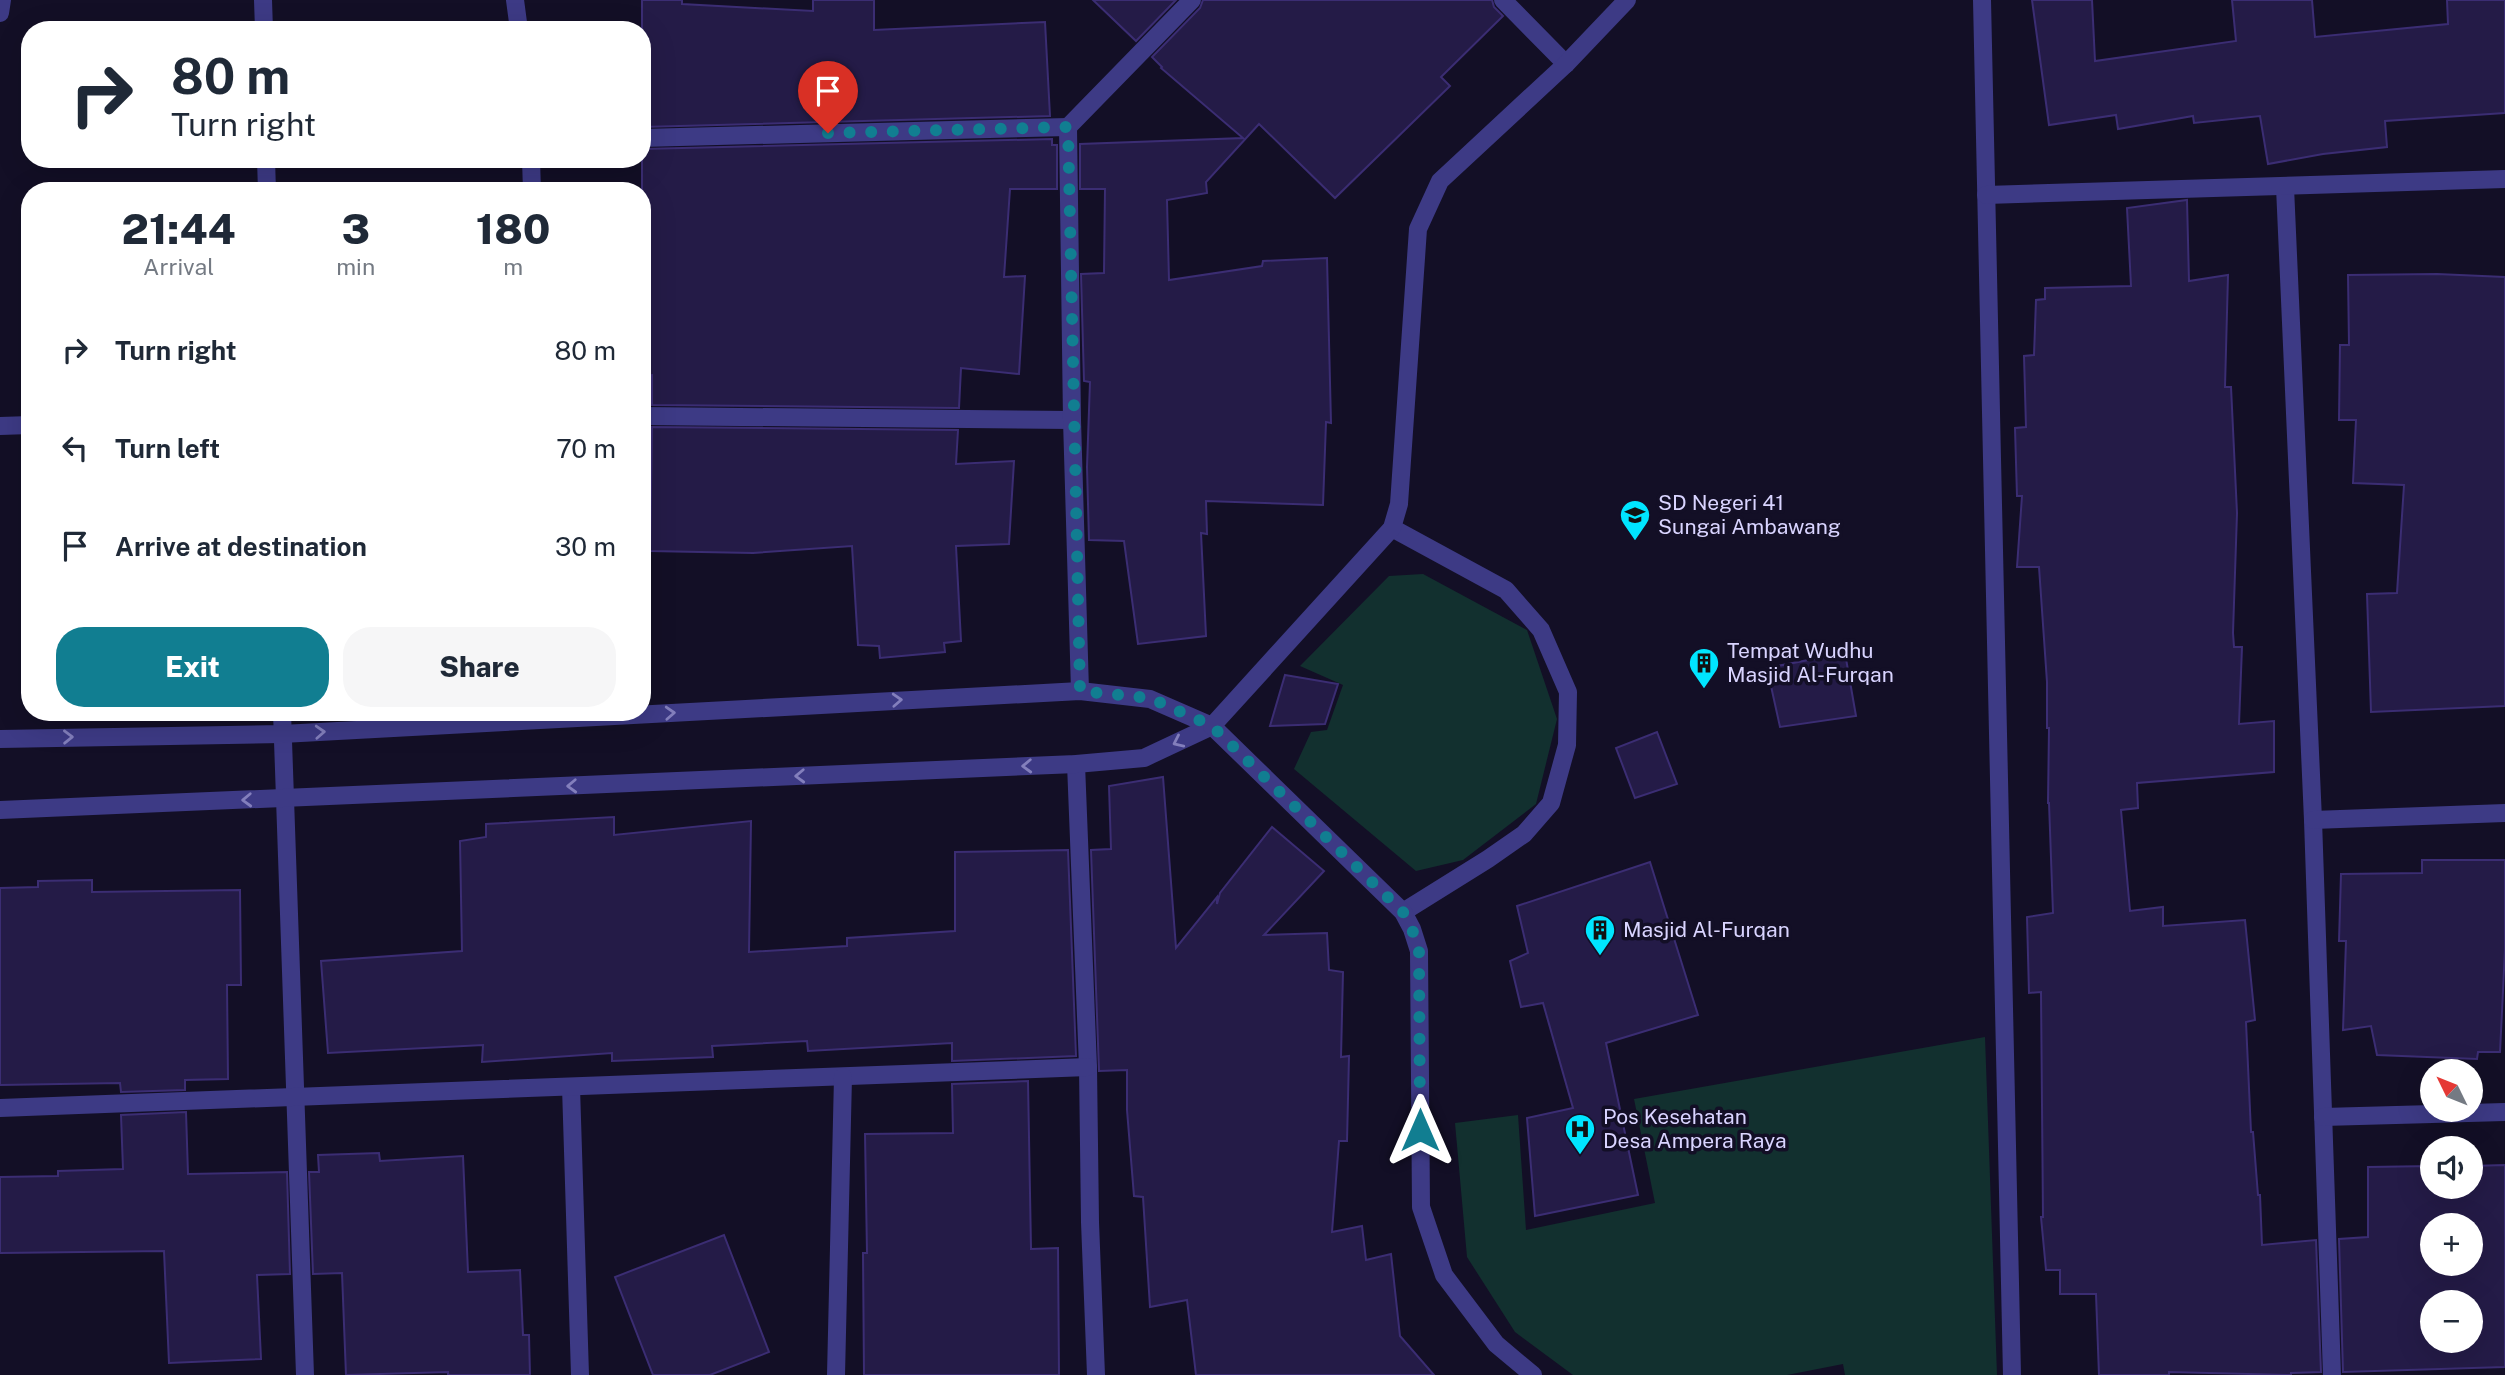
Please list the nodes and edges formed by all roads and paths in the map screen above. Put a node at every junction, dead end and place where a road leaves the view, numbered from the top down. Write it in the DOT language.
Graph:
graph roads {
  1 [pos="2,0"];
  2 [pos="263,0"];
  3 [pos="515,0"];
  4 [pos="1192,0"];
  5 [pos="1503,0"];
  6 [pos="1627,0"];
  7 [pos="1982,0"];
  8 [pos="0,13"];
  9 [pos="264,21"];
  10 [pos="518,21"];
  11 [pos="1566,64"];
  12 [pos="1068,127"];
  13 [pos="651,138"];
  14 [pos="2505,179"];
  15 [pos="2285,187"];
  16 [pos="1986,195"];
  17 [pos="651,416"];
  18 [pos="1072,420"];
  19 [pos="21,425"];
  20 [pos="0,426"];
  21 [pos="1392,528"];
  22 [pos="1080,691"];
  23 [pos="651,714"];
  24 [pos="282,721"];
  25 [pos="523,721"];
  26 [pos="1212,726"];
  27 [pos="282,734"];
  28 [pos="0,739"];
  29 [pos="1076,764"];
  30 [pos="284,798"];
  31 [pos="0,810"];
  32 [pos="2505,813"];
  33 [pos="2313,820"];
  34 [pos="1403,912"];
  35 [pos="1088,1067"];
  36 [pos="843,1077"];
  37 [pos="571,1087"];
  38 [pos="295,1097"];
  39 [pos="0,1108"];
  40 [pos="2505,1111"];
  41 [pos="2323,1117"];
  42 [pos="305,1375"];
  43 [pos="580,1375"];
  44 [pos="836,1375"];
  45 [pos="1096,1375"];
  46 [pos="1533,1375"];
  47 [pos="2012,1375"];
  48 [pos="2332,1375"];
  1 -- 8 [label="street"];
  2 -- 9 [label="street"];
  3 -- 10 [label="street"];
  4 -- 12 [label="street"];
  5 -- 11 [label="street"];
  6 -- 11 [label="street"];
  7 -- 16 [label="street"];
  11 -- 21 [label="street"];
  12 -- 13 [label="street"];
  12 -- 18 [label="street"];
  14 -- 15 [label="street"];
  15 -- 16 [label="street"];
  15 -- 33 [label="street"];
  16 -- 47 [label="street"];
  17 -- 18 [label="street"];
  18 -- 22 [label="street"];
  19 -- 20 [label="street"];
  21 -- 26 [label="street"];
  21 -- 34 [label="street"];
  23 -- 22 [label="street, one-way"];
  22 -- 26 [label="street"];
  24 -- 27 [label="street"];
  27 -- 25 [label="street, one-way"];
  26 -- 29 [label="street, one-way"];
  26 -- 34 [label="street"];
  28 -- 27 [label="street, one-way"];
  27 -- 30 [label="street"];
  29 -- 30 [label="street, one-way"];
  29 -- 35 [label="street"];
  30 -- 31 [label="street, one-way"];
  30 -- 38 [label="street"];
  32 -- 33 [label="street"];
  33 -- 41 [label="street"];
  34 -- 46 [label="street"];
  35 -- 36 [label="street"];
  35 -- 45 [label="street"];
  36 -- 37 [label="street"];
  36 -- 44 [label="street"];
  37 -- 38 [label="street"];
  37 -- 43 [label="street"];
  38 -- 39 [label="street"];
  38 -- 42 [label="street"];
  40 -- 41 [label="street"];
  41 -- 48 [label="street"];
}
